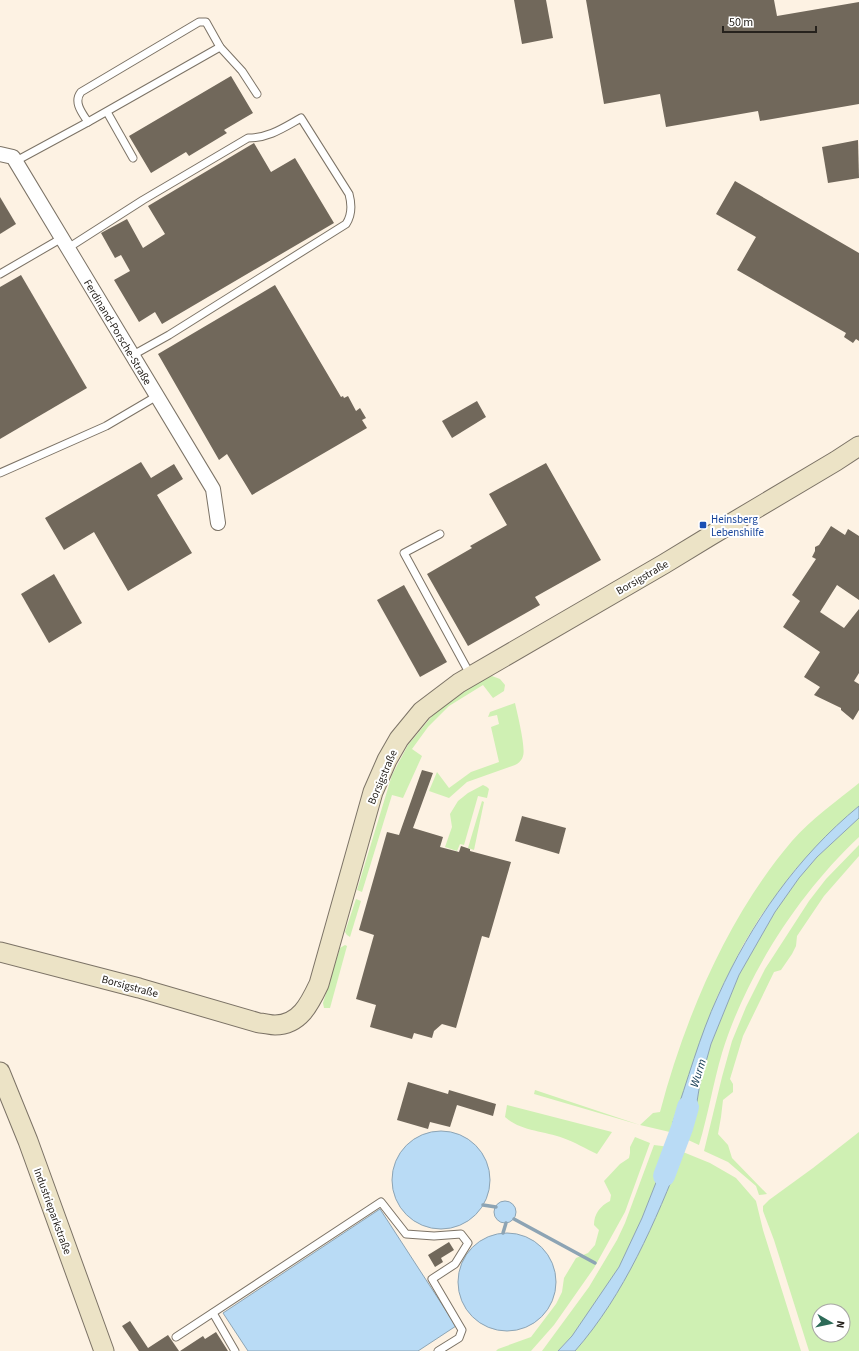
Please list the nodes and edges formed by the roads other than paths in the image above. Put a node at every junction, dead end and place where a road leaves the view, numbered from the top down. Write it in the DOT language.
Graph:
graph roads {
  1 [pos="220,47"];
  2 [pos="256,94"];
  3 [pos="106,112"];
  4 [pos="88,122"];
  5 [pos="0,154"];
  6 [pos="134,158"];
  7 [pos="16,161"];
  8 [pos="65,243"];
  9 [pos="0,274"];
  10 [pos="133,355"];
  11 [pos="158,396"];
  12 [pos="859,446"];
  13 [pos="0,473"];
  14 [pos="218,523"];
  15 [pos="440,534"];
  16 [pos="471,676"];
  17 [pos="0,952"];
  18 [pos="0,1072"];
  19 [pos="213,1313"];
  20 [pos="176,1337"];
  21 [pos="104,1351"];
  22 [pos="235,1351"];
  23 [pos="438,1351"];
  1 -- 2 [label="lane"];
  1 -- 3 [label="lane"];
  1 -- 4 [label="lane"];
  3 -- 4 [label="lane"];
  3 -- 6 [label="lane"];
  4 -- 7 [label="lane"];
  5 -- 7 [label="street"];
  7 -- 8 [label="street, Ferdinand-Porsche-Straße"];
  8 -- 9 [label="lane"];
  8 -- 10 [label="street, Ferdinand-Porsche-Straße"];
  8 -- 10 [label="lane"];
  10 -- 11 [label="street, Ferdinand-Porsche-Straße"];
  11 -- 13 [label="lane"];
  11 -- 14 [label="street, Ferdinand-Porsche-Straße"];
  12 -- 16 [label="street, Borsigstraße"];
  15 -- 16 [label="lane"];
  16 -- 17 [label="street, Borsigstraße"];
  18 -- 21 [label="street, Industrieparkstraße"];
  19 -- 20 [label="lane"];
  19 -- 22 [label="lane"];
  19 -- 23 [label="lane"];
}
